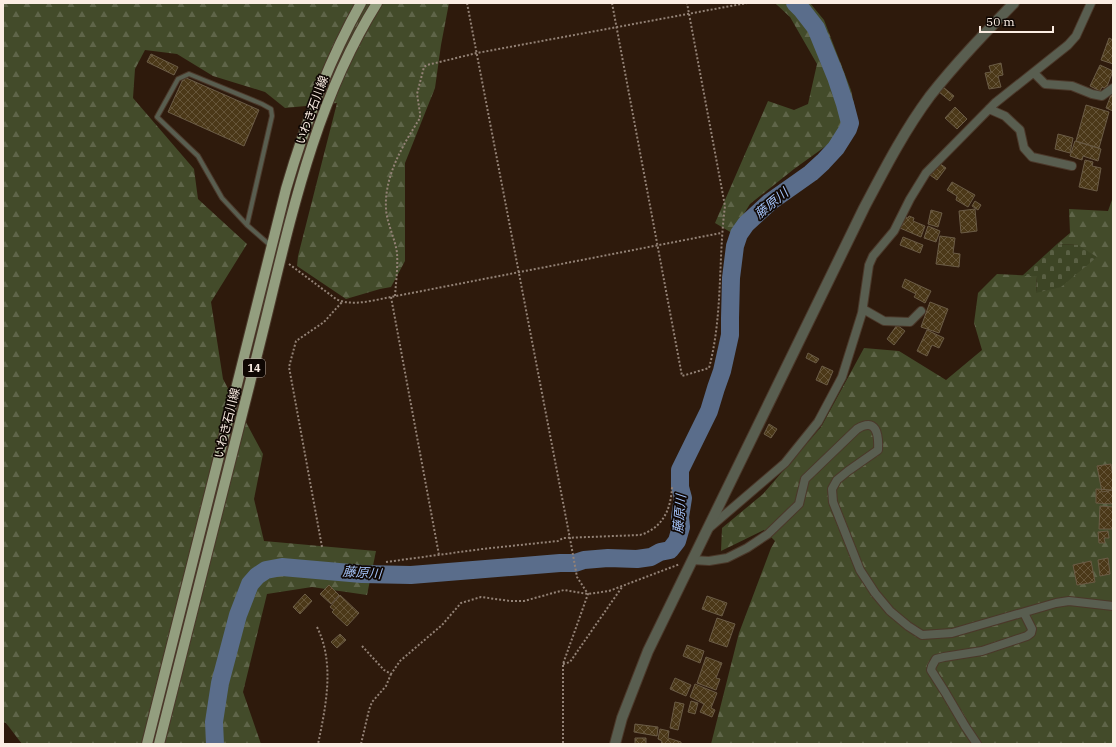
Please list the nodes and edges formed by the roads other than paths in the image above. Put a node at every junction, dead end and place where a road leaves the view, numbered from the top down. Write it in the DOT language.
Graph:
graph roads {
  1 [pos="361,3"];
  2 [pos="377,3"];
  3 [pos="1014,3"];
  4 [pos="1091,3"];
  5 [pos="1034,73"];
  6 [pos="1113,88"];
  7 [pos="990,109"];
  8 [pos="1072,166"];
  9 [pos="247,225"];
  10 [pos="271,246"];
  11 [pos="863,309"];
  12 [pos="921,311"];
  13 [pos="708,529"];
  14 [pos="692,560"];
  15 [pos="1113,606"];
  16 [pos="1024,613"];
  17 [pos="147,744"];
  18 [pos="159,744"];
  19 [pos="615,744"];
  20 [pos="976,744"];
  1 -- 10 [label="main road, いわき石川線 / 14"];
  2 -- 18 [label="main road, いわき石川線 / 14"];
  3 -- 13 [label="street"];
  4 -- 5 [label="street"];
  5 -- 6 [label="street"];
  5 -- 7 [label="street"];
  7 -- 8 [label="street"];
  7 -- 11 [label="street"];
  9 -- 9 [label="lane"];
  9 -- 10 [label="lane"];
  10 -- 17 [label="main road, いわき石川線 / 14"];
  11 -- 12 [label="street"];
  11 -- 13 [label="street"];
  13 -- 14 [label="street"];
  14 -- 16 [label="street"];
  14 -- 19 [label="street"];
  15 -- 16 [label="street"];
  16 -- 20 [label="street"];
}
